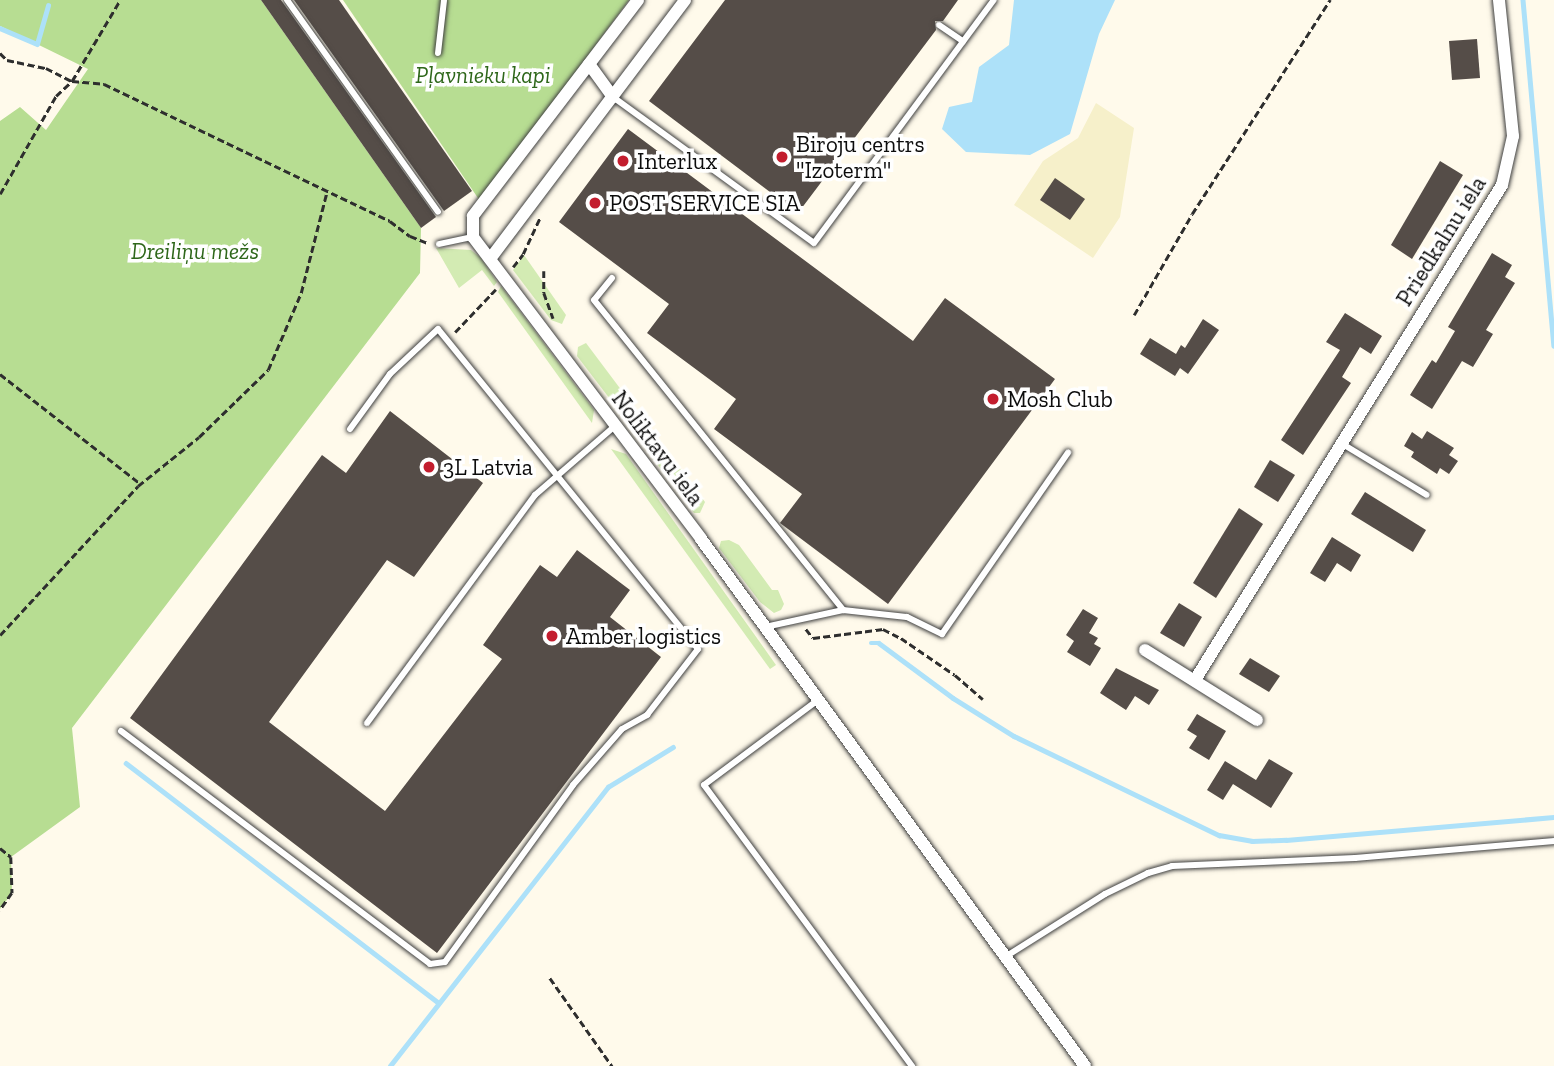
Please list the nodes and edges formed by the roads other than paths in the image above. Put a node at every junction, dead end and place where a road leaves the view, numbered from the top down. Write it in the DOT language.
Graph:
graph roads {
  1 [pos="287,0"];
  2 [pos="444,0"];
  3 [pos="638,0"];
  4 [pos="685,0"];
  5 [pos="995,0"];
  6 [pos="1499,0"];
  7 [pos="939,25"];
  8 [pos="963,41"];
  9 [pos="438,53"];
  10 [pos="589,64"];
  11 [pos="613,97"];
  12 [pos="438,212"];
  13 [pos="473,237"];
  14 [pos="439,244"];
  15 [pos="490,259"];
  16 [pos="612,278"];
  17 [pos="615,426"];
  18 [pos="350,429"];
  19 [pos="1340,443"];
  20 [pos="1068,453"];
  21 [pos="557,473"];
  22 [pos="1427,495"];
  23 [pos="843,610"];
  24 [pos="765,627"];
  25 [pos="1144,650"];
  26 [pos="1195,680"];
  27 [pos="818,700"];
  28 [pos="1257,720"];
  29 [pos="367,723"];
  30 [pos="121,731"];
  31 [pos="1554,841"];
  32 [pos="1005,957"];
  33 [pos="912,1066"];
  34 [pos="1085,1066"];
  1 -- 12 [label="lane"];
  2 -- 9 [label="lane"];
  3 -- 10 [label="street"];
  4 -- 11 [label="street"];
  5 -- 8 [label="lane"];
  6 -- 19 [label="street, Priedkalnu iela"];
  7 -- 8 [label="lane"];
  8 -- 11 [label="lane"];
  10 -- 11 [label="street"];
  10 -- 13 [label="street"];
  11 -- 15 [label="street"];
  13 -- 14 [label="lane"];
  13 -- 15 [label="street, Noliktavu iela"];
  15 -- 17 [label="street, Noliktavu iela"];
  16 -- 23 [label="lane"];
  17 -- 21 [label="lane"];
  17 -- 24 [label="street, Noliktavu iela"];
  18 -- 21 [label="lane"];
  19 -- 22 [label="lane"];
  19 -- 26 [label="street, Priedkalnu iela"];
  20 -- 23 [label="lane"];
  21 -- 29 [label="lane"];
  21 -- 30 [label="lane"];
  23 -- 24 [label="lane"];
  24 -- 27 [label="street, Noliktavu iela"];
  25 -- 26 [label="street"];
  26 -- 28 [label="street"];
  27 -- 32 [label="street, Noliktavu iela"];
  27 -- 33 [label="lane"];
  31 -- 32 [label="lane"];
  32 -- 34 [label="street, Noliktavu iela"];
}
